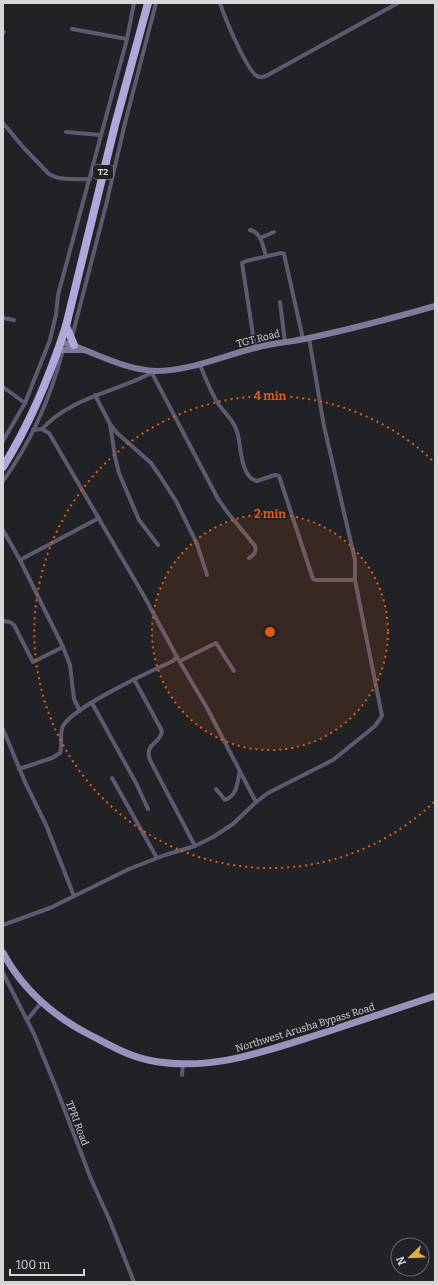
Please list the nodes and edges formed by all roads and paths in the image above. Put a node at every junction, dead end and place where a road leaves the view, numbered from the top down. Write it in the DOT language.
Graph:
graph roads {
  1 [pos="134,3"];
  2 [pos="148,3"];
  3 [pos="156,3"];
  4 [pos="220,3"];
  5 [pos="398,3"];
  6 [pos="72,29"];
  7 [pos="127,39"];
  8 [pos="3,123"];
  9 [pos="66,132"];
  10 [pos="100,135"];
  11 [pos="90,179"];
  12 [pos="250,230"];
  13 [pos="274,232"];
  14 [pos="260,238"];
  15 [pos="266,256"];
  16 [pos="280,302"];
  17 [pos="435,306"];
  18 [pos="3,318"];
  19 [pos="14,320"];
  20 [pos="66,326"];
  21 [pos="306,339"];
  22 [pos="72,342"];
  23 [pos="285,342"];
  24 [pos="61,347"];
  25 [pos="255,348"];
  26 [pos="86,350"];
  27 [pos="200,365"];
  28 [pos="154,372"];
  29 [pos="3,387"];
  30 [pos="95,395"];
  31 [pos="25,403"];
  32 [pos="110,424"];
  33 [pos="42,429"];
  34 [pos="34,430"];
  35 [pos="3,440"];
  36 [pos="3,467"];
  37 [pos="3,481"];
  38 [pos="99,518"];
  39 [pos="3,530"];
  40 [pos="158,546"];
  41 [pos="249,558"];
  42 [pos="20,560"];
  43 [pos="207,575"];
  44 [pos="355,580"];
  45 [pos="3,621"];
  46 [pos="64,647"];
  47 [pos="179,659"];
  48 [pos="234,671"];
  49 [pos="134,679"];
  50 [pos="92,703"];
  51 [pos="80,710"];
  52 [pos="3,729"];
  53 [pos="20,769"];
  54 [pos="240,770"];
  55 [pos="112,778"];
  56 [pos="216,789"];
  57 [pos="256,802"];
  58 [pos="148,809"];
  59 [pos="195,846"];
  60 [pos="157,858"];
  61 [pos="74,896"];
  62 [pos="3,925"];
  63 [pos="3,953"];
  64 [pos="3,973"];
  65 [pos="435,996"];
  66 [pos="41,1003"];
  67 [pos="27,1020"];
  68 [pos="183,1064"];
  69 [pos="182,1075"];
  70 [pos="134,1282"];
  1 -- 7 [label="street"];
  2 -- 20 [label="highway, T2"];
  3 -- 22 [label="street"];
  4 -- 5 [label="street"];
  6 -- 7 [label="street"];
  7 -- 10 [label="street"];
  8 -- 11 [label="street"];
  9 -- 10 [label="street"];
  10 -- 11 [label="street"];
  11 -- 31 [label="street"];
  12 -- 14 [label="street"];
  13 -- 14 [label="street"];
  14 -- 15 [label="street"];
  15 -- 21 [label="street"];
  15 -- 25 [label="street"];
  16 -- 23 [label="street"];
  17 -- 21 [label="street, TGT Road"];
  18 -- 19 [label="street"];
  20 -- 22 [label="highway"];
  20 -- 24 [label="highway, T2"];
  21 -- 23 [label="street, TGT Road"];
  21 -- 44 [label="street"];
  22 -- 24 [label="street, TGT Road"];
  22 -- 26 [label="street, TGT Road"];
  23 -- 25 [label="street, TGT Road"];
  24 -- 26 [label="street"];
  24 -- 34 [label="street"];
  24 -- 36 [label="highway, T2"];
  25 -- 27 [label="street, TGT Road"];
  26 -- 28 [label="street, TGT Road"];
  27 -- 28 [label="street, TGT Road"];
  27 -- 44 [label="street"];
  28 -- 30 [label="street"];
  28 -- 41 [label="street"];
  29 -- 31 [label="street"];
  30 -- 32 [label="street"];
  30 -- 33 [label="street"];
  31 -- 35 [label="street"];
  32 -- 40 [label="street"];
  32 -- 43 [label="street"];
  33 -- 34 [label="street"];
  33 -- 38 [label="street"];
  34 -- 37 [label="street"];
  38 -- 42 [label="street"];
  38 -- 47 [label="street"];
  39 -- 42 [label="street"];
  42 -- 46 [label="street"];
  44 -- 57 [label="street"];
  45 -- 46 [label="street"];
  46 -- 51 [label="street"];
  47 -- 48 [label="street"];
  47 -- 49 [label="street"];
  47 -- 54 [label="street"];
  49 -- 50 [label="street"];
  49 -- 59 [label="street"];
  50 -- 51 [label="street"];
  50 -- 58 [label="street"];
  51 -- 53 [label="street"];
  52 -- 53 [label="street"];
  53 -- 61 [label="street"];
  54 -- 56 [label="street"];
  54 -- 57 [label="street"];
  55 -- 60 [label="street"];
  57 -- 59 [label="street"];
  59 -- 60 [label="street"];
  60 -- 61 [label="street"];
  61 -- 62 [label="street"];
  63 -- 66 [label="main road, Northwest Arusha Bypass Road"];
  64 -- 67 [label="street, TPRI Road"];
  65 -- 68 [label="main road, Northwest Arusha Bypass Road"];
  66 -- 67 [label="street"];
  66 -- 68 [label="main road, Northwest Arusha Bypass Road"];
  67 -- 70 [label="street, TPRI Road"];
  68 -- 69 [label="street"];
}
